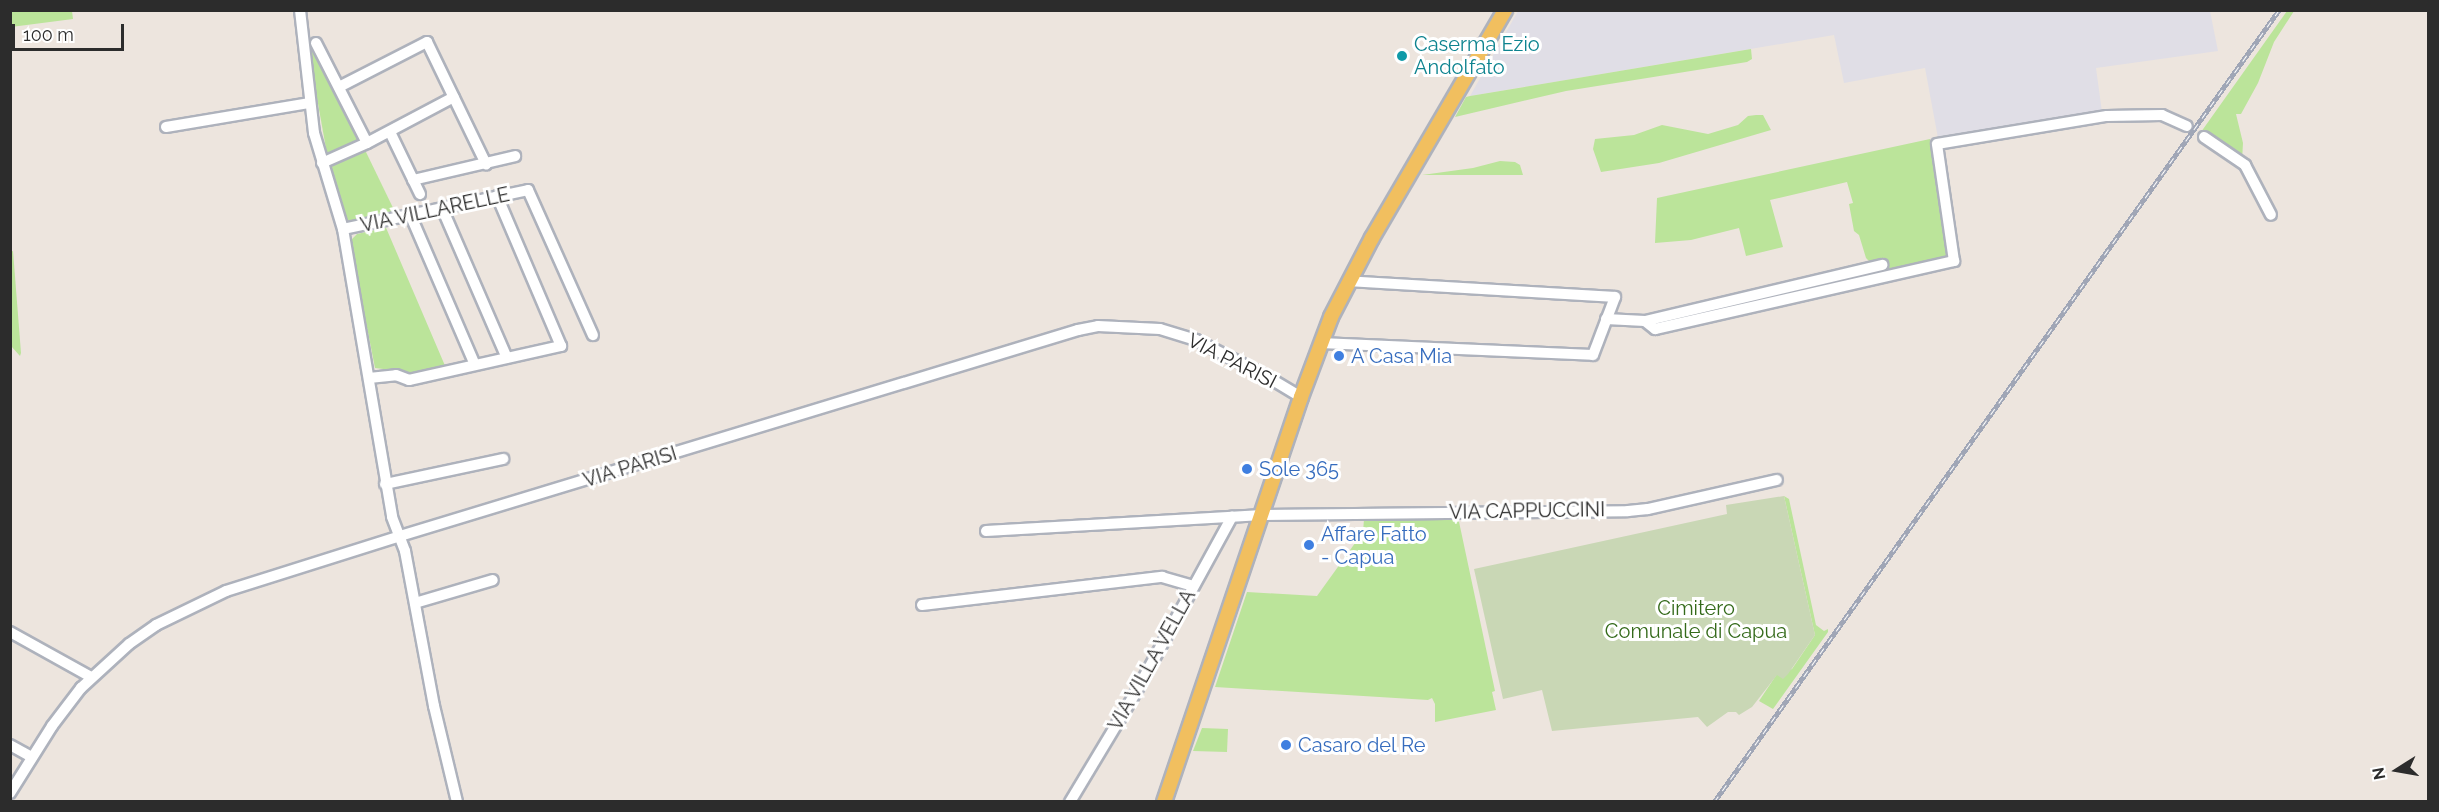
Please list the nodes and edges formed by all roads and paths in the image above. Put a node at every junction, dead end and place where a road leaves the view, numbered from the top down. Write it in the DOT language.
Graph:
graph roads {
  1 [pos="300,10"];
  2 [pos="1505,10"];
  3 [pos="316,43"];
  4 [pos="339,87"];
  5 [pos="454,98"];
  6 [pos="310,103"];
  7 [pos="2187,126"];
  8 [pos="166,127"];
  9 [pos="390,132"];
  10 [pos="2204,137"];
  11 [pos="367,144"];
  12 [pos="515,156"];
  13 [pos="322,162"];
  14 [pos="486,164"];
  15 [pos="413,180"];
  16 [pos="420,194"];
  17 [pos="497,196"];
  18 [pos="442,208"];
  19 [pos="410,214"];
  20 [pos="2271,215"];
  21 [pos="342,229"];
  22 [pos="1882,265"];
  23 [pos="1348,281"];
  24 [pos="1606,319"];
  25 [pos="1646,321"];
  26 [pos="593,336"];
  27 [pos="1320,343"];
  28 [pos="507,358"];
  29 [pos="476,365"];
  30 [pos="369,378"];
  31 [pos="1301,397"];
  32 [pos="503,459"];
  33 [pos="1777,480"];
  34 [pos="385,484"];
  35 [pos="1263,515"];
  36 [pos="1232,517"];
  37 [pos="986,531"];
  38 [pos="400,536"];
  39 [pos="493,580"];
  40 [pos="1193,586"];
  41 [pos="415,603"];
  42 [pos="921,606"];
  43 [pos="10,632"];
  44 [pos="90,677"];
  45 [pos="10,745"];
  46 [pos="32,757"];
  47 [pos="10,793"];
  48 [pos="457,801"];
  49 [pos="1070,801"];
  50 [pos="1164,801"];
  1 -- 6 [label="street, VIA VILLARELLE"];
  2 -- 23 [label="main road"];
  3 -- 4 [label="street"];
  4 -- 5 [label="street"];
  4 -- 11 [label="street"];
  5 -- 9 [label="street"];
  5 -- 14 [label="street"];
  6 -- 8 [label="street"];
  6 -- 13 [label="street, VIA VILLARELLE"];
  7 -- 25 [label="street"];
  9 -- 11 [label="street"];
  9 -- 15 [label="street"];
  10 -- 20 [label="street"];
  11 -- 13 [label="street"];
  12 -- 14 [label="street"];
  13 -- 21 [label="street, VIA VILLARELLE"];
  14 -- 15 [label="street"];
  15 -- 16 [label="street"];
  17 -- 18 [label="street, VIA VILLARELLE"];
  17 -- 26 [label="street, VIA VILLARELLE"];
  17 -- 28 [label="street"];
  18 -- 19 [label="street, VIA VILLARELLE"];
  18 -- 28 [label="street"];
  19 -- 21 [label="street, VIA VILLARELLE"];
  19 -- 29 [label="street"];
  21 -- 30 [label="street, VIA VILLARELLE"];
  22 -- 25 [label="street"];
  23 -- 24 [label="street"];
  23 -- 27 [label="main road"];
  24 -- 25 [label="street"];
  24 -- 27 [label="street"];
  27 -- 31 [label="main road"];
  28 -- 29 [label="street"];
  29 -- 30 [label="street"];
  30 -- 34 [label="street, VIA VILLARELLE"];
  31 -- 35 [label="main road"];
  31 -- 38 [label="street, VIA PARISI"];
  32 -- 34 [label="street"];
  33 -- 35 [label="street, VIA CAPPUCCINI"];
  34 -- 38 [label="street, VIA VILLARELLE"];
  35 -- 36 [label="street, VIA CAPPUCCINI"];
  35 -- 50 [label="main road"];
  36 -- 37 [label="street, VIA CAPPUCCINI"];
  36 -- 40 [label="street, VIA VILLA VELLA"];
  38 -- 41 [label="street, VIA VILLARELLE"];
  38 -- 44 [label="street, VIA PARISI"];
  39 -- 41 [label="street"];
  40 -- 42 [label="street"];
  40 -- 49 [label="street, VIA VILLA VELLA"];
  41 -- 48 [label="street, VIA VILLARELLE"];
  43 -- 44 [label="street"];
  44 -- 46 [label="street, VIA PARISI"];
  45 -- 46 [label="street"];
  46 -- 47 [label="street, VIA PARISI"];
}
